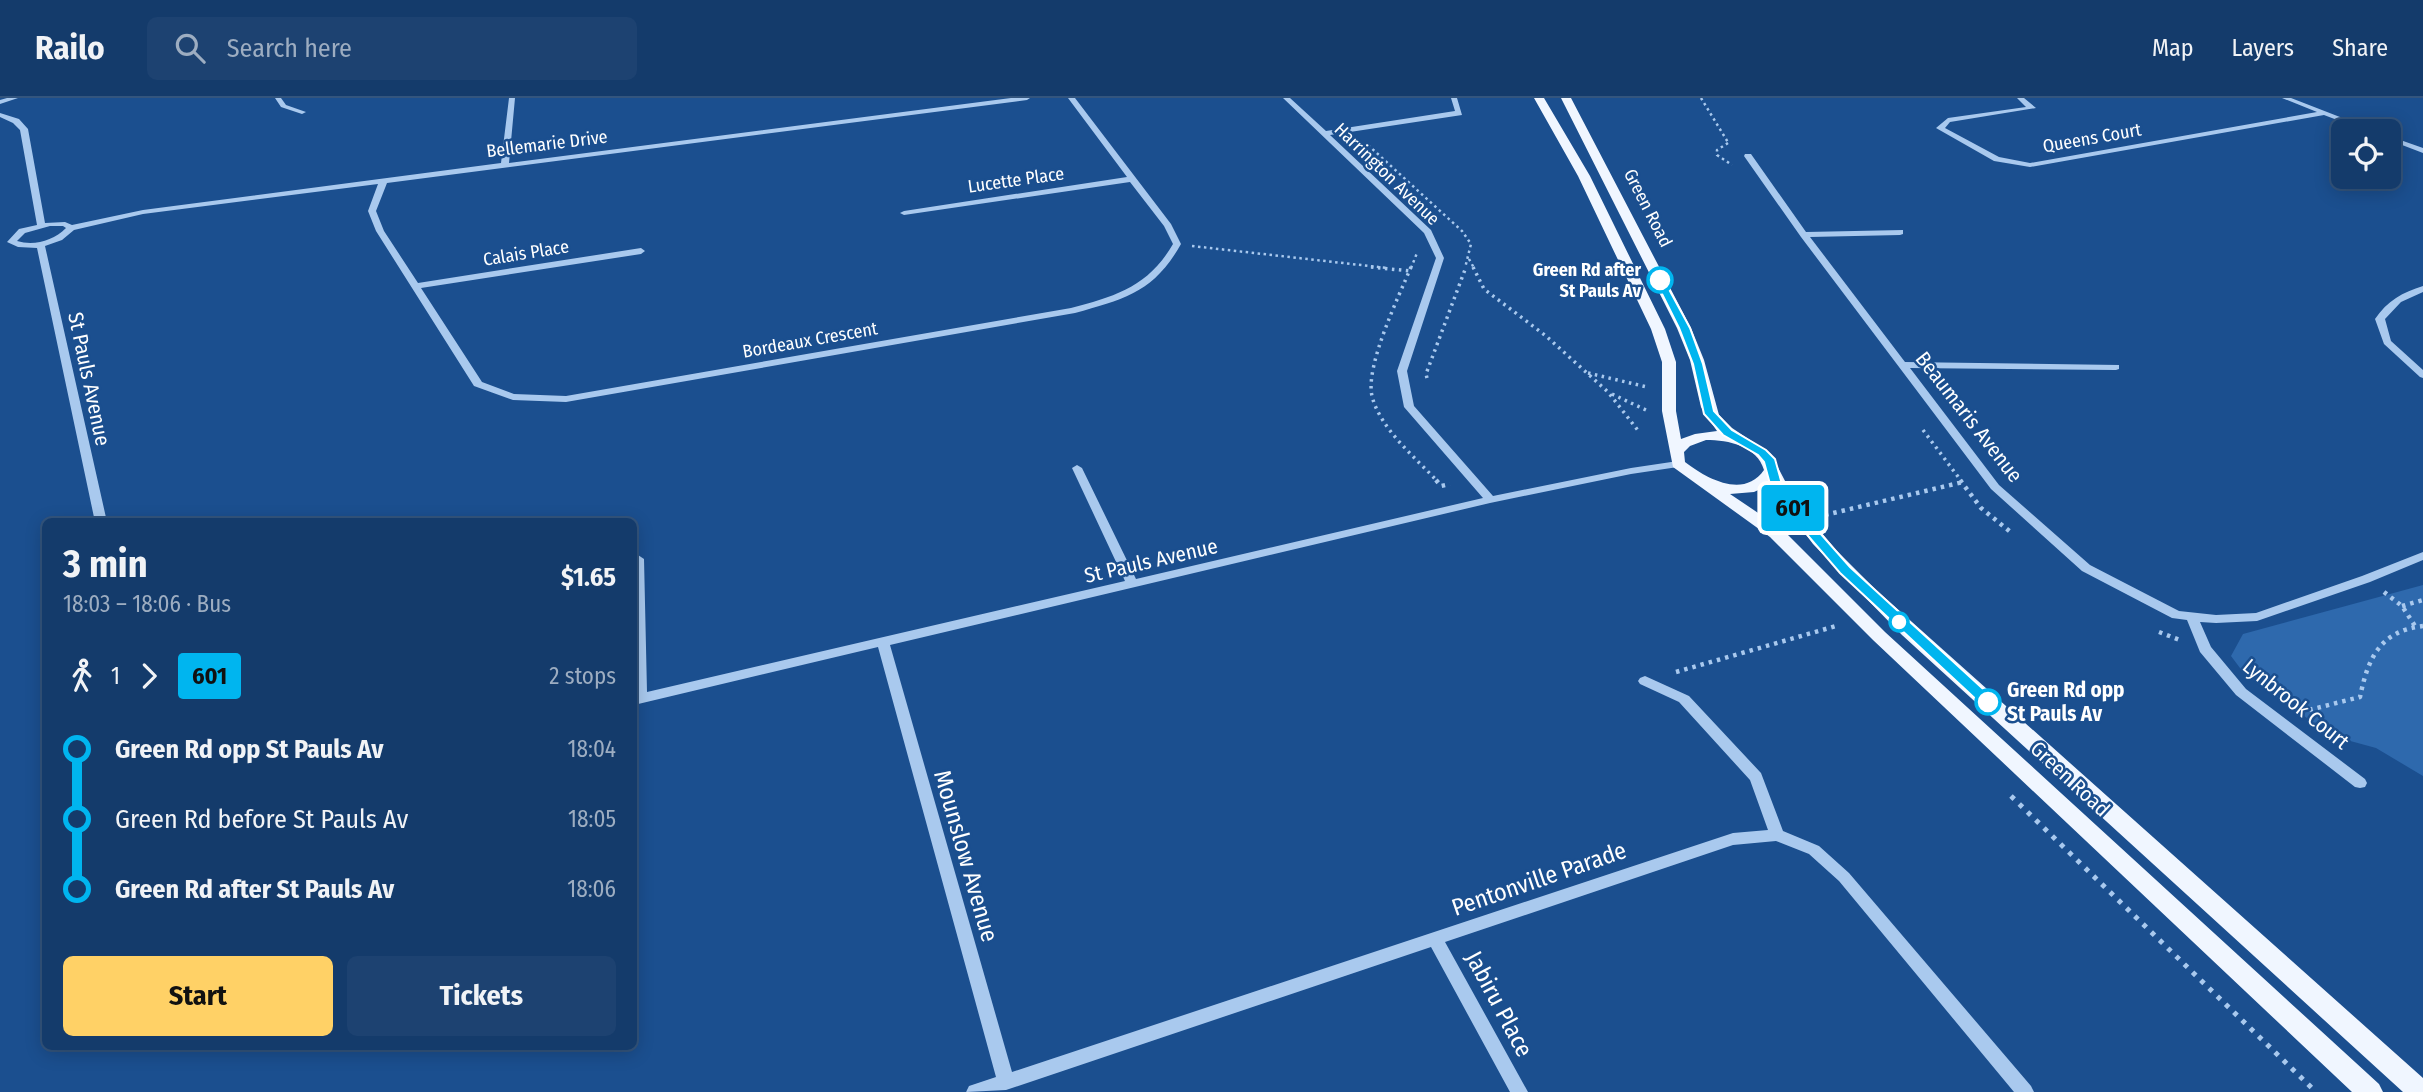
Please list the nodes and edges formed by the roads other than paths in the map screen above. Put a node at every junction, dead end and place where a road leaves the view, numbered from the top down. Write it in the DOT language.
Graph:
graph roads {
  1 [pos="15,98"];
  2 [pos="278,98"];
  3 [pos="512,98"];
  4 [pos="1027,98"];
  5 [pos="1071,98"];
  6 [pos="1286,98"];
  7 [pos="1454,98"];
  8 [pos="1539,98"];
  9 [pos="1566,98"];
  10 [pos="2020,98"];
  11 [pos="2285,98"];
  12 [pos="0,102"];
  13 [pos="303,113"];
  14 [pos="2326,113"];
  15 [pos="0,115"];
  16 [pos="2341,119"];
  17 [pos="1323,134"];
  18 [pos="2401,143"];
  19 [pos="2423,151"];
  20 [pos="1748,156"];
  21 [pos="505,165"];
  22 [pos="1132,179"];
  23 [pos="383,182"];
  24 [pos="904,213"];
  25 [pos="41,225"];
  26 [pos="71,228"];
  27 [pos="1900,232"];
  28 [pos="1804,235"];
  29 [pos="11,242"];
  30 [pos="0,244"];
  31 [pos="40,244"];
  32 [pos="641,251"];
  33 [pos="415,286"];
  34 [pos="2423,289"];
  35 [pos="1903,365"];
  36 [pos="2116,367"];
  37 [pos="2423,375"];
  38 [pos="1747,443"];
  39 [pos="1677,458"];
  40 [pos="1077,468"];
  41 [pos="1772,470"];
  42 [pos="1700,481"];
  43 [pos="1490,499"];
  44 [pos="100,518"];
  45 [pos="2423,556"];
  46 [pos="638,559"];
  47 [pos="1133,585"];
  48 [pos="2191,616"];
  49 [pos="883,643"];
  50 [pos="1645,681"];
  51 [pos="637,699"];
  52 [pos="2360,783"];
  53 [pos="1777,835"];
  54 [pos="1436,940"];
  55 [pos="1006,1082"];
  56 [pos="975,1092"];
  57 [pos="1518,1092"];
  58 [pos="2025,1092"];
  59 [pos="2370,1092"];
  60 [pos="2421,1092"];
  1 -- 12 [label="street"];
  2 -- 13 [label="street"];
  3 -- 21 [label="street"];
  4 -- 21 [label="street, Bellemarie Drive"];
  5 -- 22 [label="street"];
  6 -- 17 [label="street, Harrington Avenue"];
  7 -- 17 [label="street"];
  8 -- 39 [label="main road"];
  9 -- 38 [label="main road, Green Road"];
  10 -- 14 [label="street, Queens Court"];
  11 -- 14 [label="street"];
  14 -- 16 [label="street"];
  15 -- 25 [label="street"];
  17 -- 43 [label="street, Harrington Avenue"];
  18 -- 19 [label="street"];
  20 -- 28 [label="street, Beaumaris Avenue"];
  21 -- 23 [label="street, Bellemarie Drive"];
  22 -- 24 [label="street, Lucette Place"];
  22 -- 33 [label="street, Bordeaux Crescent"];
  23 -- 26 [label="street, Bellemarie Drive"];
  23 -- 33 [label="street, Bordeaux Crescent"];
  25 -- 26 [label="street"];
  25 -- 29 [label="street"];
  26 -- 31 [label="street"];
  27 -- 28 [label="street"];
  28 -- 35 [label="street, Beaumaris Avenue"];
  29 -- 30 [label="street"];
  29 -- 31 [label="street"];
  31 -- 44 [label="street, St Pauls Avenue"];
  32 -- 33 [label="street, Calais Place"];
  34 -- 37 [label="street"];
  35 -- 36 [label="street"];
  35 -- 48 [label="street, Beaumaris Avenue"];
  38 -- 39 [label="main road"];
  38 -- 41 [label="main road, Green Road"];
  39 -- 42 [label="main road, Green Road"];
  39 -- 43 [label="street, St Pauls Avenue"];
  40 -- 47 [label="street"];
  41 -- 42 [label="main road"];
  41 -- 60 [label="main road, Green Road"];
  42 -- 59 [label="main road, Green Road"];
  43 -- 47 [label="street, St Pauls Avenue"];
  45 -- 48 [label="street, Beaumaris Avenue"];
  46 -- 51 [label="street"];
  47 -- 49 [label="street, St Pauls Avenue"];
  48 -- 52 [label="street, Lynbrook Court"];
  49 -- 51 [label="street, St Pauls Avenue"];
  49 -- 55 [label="street, Mounslow Avenue"];
  50 -- 53 [label="street"];
  53 -- 54 [label="street, Pentonville Parade"];
  53 -- 58 [label="street, Pentonville Parade"];
  54 -- 55 [label="street, Pentonville Parade"];
  54 -- 57 [label="street, Jabiru Place"];
  55 -- 56 [label="street, Pentonville Parade"];
}
